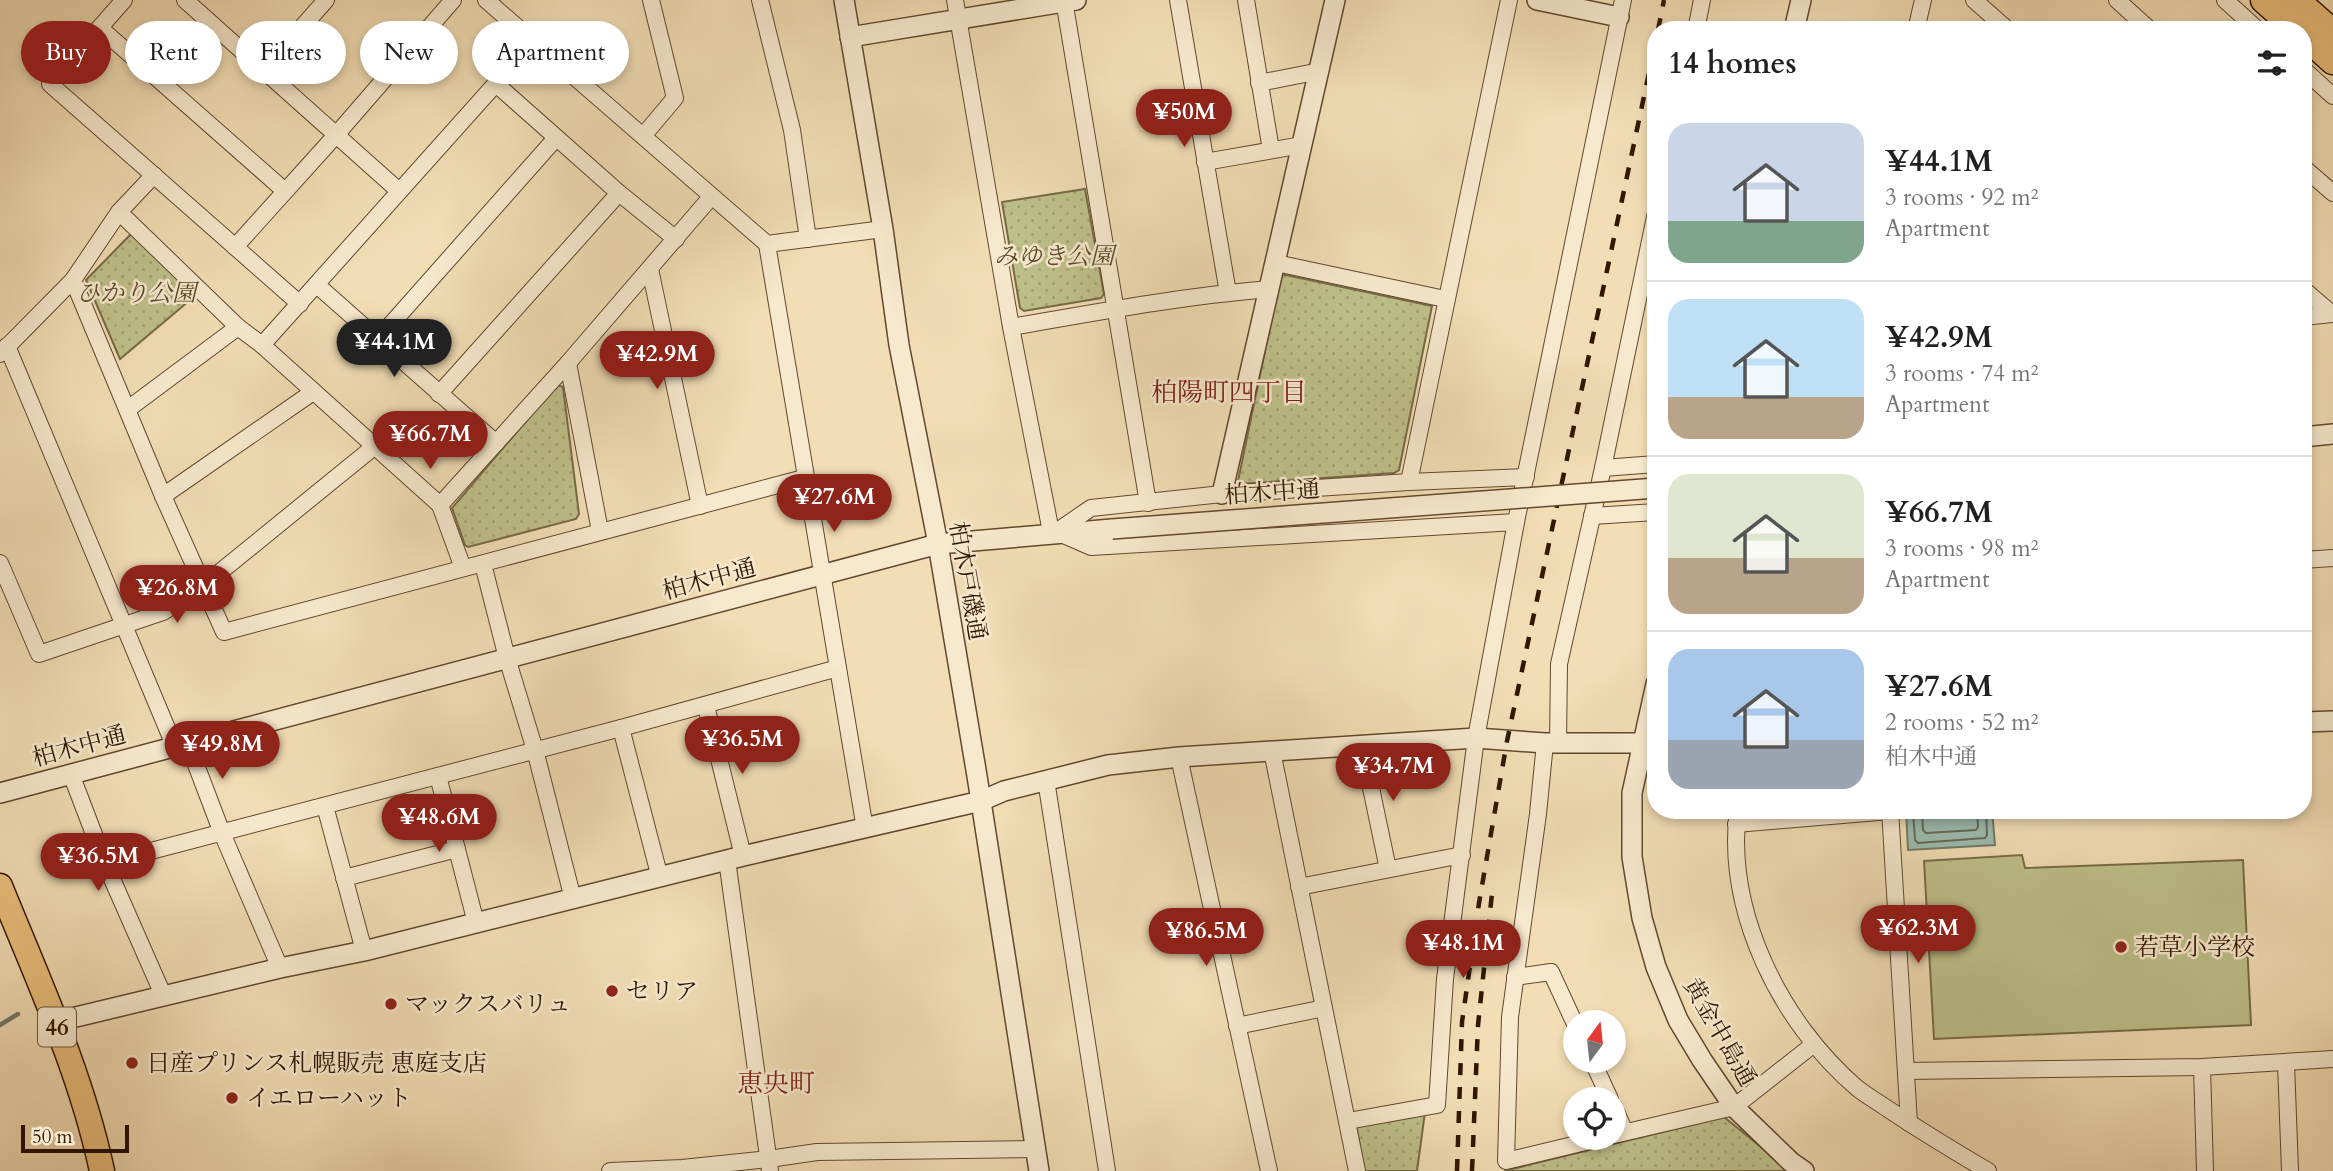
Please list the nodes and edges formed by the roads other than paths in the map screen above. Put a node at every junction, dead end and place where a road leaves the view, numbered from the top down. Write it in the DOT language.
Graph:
graph roads {
  1 [pos="124,0"];
  2 [pos="184,0"];
  3 [pos="326,0"];
  4 [pos="453,0"];
  5 [pos="486,0"];
  6 [pos="651,0"];
  7 [pos="760,0"];
  8 [pos="844,0"];
  9 [pos="1178,0"];
  10 [pos="1246,0"];
  11 [pos="1335,0"];
  12 [pos="1509,0"];
  13 [pos="1537,0"];
  14 [pos="1702,0"];
  15 [pos="1801,0"];
  16 [pos="1923,0"];
  17 [pos="1974,0"];
  18 [pos="2118,0"];
  19 [pos="2225,0"];
  20 [pos="2264,0"];
  21 [pos="2296,0"];
  22 [pos="1068,1"];
  23 [pos="957,9"];
  24 [pos="1621,9"];
  25 [pos="106,21"];
  26 [pos="307,21"];
  27 [pos="511,21"];
  28 [pos="1698,21"];
  29 [pos="1796,21"];
  30 [pos="1918,21"];
  31 [pos="1998,21"];
  32 [pos="2140,21"];
  33 [pos="2237,21"];
  34 [pos="2288,21"];
  35 [pos="2333,33"];
  36 [pos="850,37"];
  37 [pos="111,38"];
  38 [pos="2312,42"];
  39 [pos="236,44"];
  40 [pos="2333,61"];
  41 [pos="1320,71"];
  42 [pos="2312,77"];
  43 [pos="1259,83"];
  44 [pos="50,84"];
  45 [pos="281,84"];
  46 [pos="495,84"];
  47 [pos="497,84"];
  48 [pos="583,84"];
  49 [pos="2333,96"];
  50 [pos="336,135"];
  51 [pos="643,136"];
  52 [pos="556,138"];
  53 [pos="1302,145"];
  54 [pos="1271,150"];
  55 [pos="1205,162"];
  56 [pos="154,175"];
  57 [pos="2312,175"];
  58 [pos="285,191"];
  59 [pos="399,191"];
  60 [pos="619,192"];
  61 [pos="2333,193"];
  62 [pos="710,197"];
  63 [pos="119,212"];
  64 [pos="883,229"];
  65 [pos="676,239"];
  66 [pos="808,239"];
  67 [pos="766,244"];
  68 [pos="235,247"];
  69 [pos="1647,255"];
  70 [pos="1276,263"];
  71 [pos="650,269"];
  72 [pos="73,280"];
  73 [pos="318,286"];
  74 [pos="1270,289"];
  75 [pos="1228,293"];
  76 [pos="2312,297"];
  77 [pos="1445,299"];
  78 [pos="300,304"];
  79 [pos="1115,308"];
  80 [pos="2332,314"];
  81 [pos="2312,316"];
  82 [pos="238,327"];
  83 [pos="1011,327"];
  84 [pos="377,340"];
  85 [pos="262,345"];
  86 [pos="3,350"];
  87 [pos="568,363"];
  88 [pos="313,392"];
  89 [pos="439,394"];
  90 [pos="128,409"];
  91 [pos="2333,434"];
  92 [pos="2312,436"];
  93 [pos="496,443"];
  94 [pos="375,446"];
  95 [pos="1647,465"];
  96 [pos="1603,468"];
  97 [pos="1526,477"];
  98 [pos="804,478"];
  99 [pos="1409,482"];
  100 [pos="1647,489"];
  101 [pos="1222,494"];
  102 [pos="163,496"];
  103 [pos="1148,503"];
  104 [pos="440,505"];
  105 [pos="700,506"];
  106 [pos="1647,513"];
  107 [pos="1592,516"];
  108 [pos="1516,522"];
  109 [pos="600,531"];
  110 [pos="1054,532"];
  111 [pos="938,544"];
  112 [pos="2333,558"];
  113 [pos="2312,559"];
  114 [pos="0,562"];
  115 [pos="483,564"];
  116 [pos="463,568"];
  117 [pos="823,574"];
  118 [pos="204,585"];
  119 [pos="124,625"];
  120 [pos="507,658"];
  121 [pos="838,668"];
  122 [pos="706,706"];
  123 [pos="2333,721"];
  124 [pos="2312,722"];
  125 [pos="621,728"];
  126 [pos="1476,738"];
  127 [pos="181,743"];
  128 [pos="1552,743"];
  129 [pos="1647,743"];
  130 [pos="1362,745"];
  131 [pos="535,750"];
  132 [pos="1272,751"];
  133 [pos="1647,751"];
  134 [pos="1179,757"];
  135 [pos="71,774"];
  136 [pos="438,776"];
  137 [pos="1046,780"];
  138 [pos="0,793"];
  139 [pos="981,801"];
  140 [pos="325,806"];
  141 [pos="1737,819"];
  142 [pos="1890,819"];
  143 [pos="865,829"];
  144 [pos="222,833"];
  145 [pos="457,849"];
  146 [pos="1462,855"];
  147 [pos="735,858"];
  148 [pos="105,863"];
  149 [pos="1388,869"];
  150 [pos="344,878"];
  151 [pos="660,878"];
  152 [pos="0,886"];
  153 [pos="1299,887"];
  154 [pos="573,899"];
  155 [pos="476,923"];
  156 [pos="364,951"];
  157 [pos="280,968"];
  158 [pos="1515,976"];
  159 [pos="164,997"];
  160 [pos="1324,1008"];
  161 [pos="1569,1010"];
  162 [pos="55,1022"];
  163 [pos="1237,1026"];
  164 [pos="1814,1044"];
  165 [pos="2333,1059"];
  166 [pos="2286,1063"];
  167 [pos="2202,1067"];
  168 [pos="1906,1071"];
  169 [pos="1734,1107"];
  170 [pos="1348,1121"];
  171 [pos="1909,1124"];
  172 [pos="1626,1131"];
  173 [pos="1563,1147"];
  174 [pos="1036,1149"];
  175 [pos="769,1165"];
  176 [pos="681,1169"];
  177 [pos="103,1171"];
  178 [pos="610,1171"];
  179 [pos="1039,1171"];
  180 [pos="1107,1171"];
  181 [pos="1269,1171"];
  182 [pos="1357,1171"];
  183 [pos="1804,1171"];
  184 [pos="1988,1171"];
  185 [pos="2205,1171"];
  186 [pos="2290,1171"];
  1 -- 25 [label="street"];
  2 -- 39 [label="street"];
  3 -- 26 [label="street"];
  4 -- 50 [label="street"];
  5 -- 27 [label="street"];
  6 -- 51 [label="street"];
  7 -- 66 [label="street"];
  8 -- 36 [label="street, 柏木戸磯通"];
  9 -- 55 [label="street"];
  10 -- 43 [label="street"];
  11 -- 41 [label="street"];
  12 -- 77 [label="street"];
  13 -- 24 [label="street"];
  14 -- 28 [label="street"];
  15 -- 29 [label="street"];
  16 -- 30 [label="street"];
  17 -- 31 [label="street"];
  18 -- 32 [label="street"];
  19 -- 33 [label="street"];
  20 -- 34 [label="highway"];
  21 -- 35 [label="highway"];
  22 -- 23 [label="street"];
  22 -- 79 [label="street"];
  23 -- 36 [label="street"];
  23 -- 83 [label="street"];
  24 -- 97 [label="street"];
  36 -- 64 [label="street, 柏木戸磯通"];
  37 -- 58 [label="street"];
  38 -- 40 [label="highway"];
  41 -- 43 [label="street"];
  41 -- 53 [label="street"];
  42 -- 49 [label="street"];
  43 -- 54 [label="street"];
  44 -- 56 [label="street"];
  45 -- 50 [label="street"];
  46 -- 59 [label="street"];
  47 -- 52 [label="street"];
  48 -- 51 [label="street"];
  50 -- 58 [label="street"];
  50 -- 59 [label="street"];
  51 -- 62 [label="street"];
  52 -- 60 [label="street"];
  52 -- 84 [label="street"];
  53 -- 54 [label="street"];
  53 -- 70 [label="street"];
  54 -- 55 [label="street"];
  55 -- 75 [label="street"];
  56 -- 63 [label="street"];
  56 -- 68 [label="street"];
  57 -- 61 [label="street"];
  58 -- 68 [label="street"];
  59 -- 73 [label="street"];
  60 -- 65 [label="street"];
  60 -- 89 [label="street"];
  62 -- 65 [label="street"];
  62 -- 67 [label="street"];
  63 -- 72 [label="street"];
  63 -- 82 [label="street"];
  64 -- 66 [label="street"];
  64 -- 111 [label="street, 柏木戸磯通"];
  65 -- 71 [label="street"];
  66 -- 67 [label="street"];
  67 -- 98 [label="street"];
  68 -- 78 [label="street"];
  69 -- 96 [label="street"];
  70 -- 74 [label="street"];
  70 -- 77 [label="street"];
  71 -- 87 [label="street"];
  71 -- 105 [label="street"];
  72 -- 86 [label="street"];
  72 -- 90 [label="street"];
  73 -- 78 [label="street"];
  73 -- 84 [label="street"];
  74 -- 75 [label="street"];
  74 -- 101 [label="street"];
  75 -- 79 [label="street"];
  76 -- 80 [label="street"];
  77 -- 99 [label="street"];
  78 -- 85 [label="street"];
  79 -- 83 [label="street"];
  79 -- 103 [label="street"];
  80 -- 81 [label="street"];
  82 -- 85 [label="street"];
  82 -- 90 [label="street"];
  83 -- 110 [label="street"];
  84 -- 89 [label="street"];
  85 -- 88 [label="street"];
  86 -- 119 [label="street"];
  87 -- 93 [label="street"];
  87 -- 109 [label="street"];
  88 -- 94 [label="street"];
  88 -- 102 [label="street"];
  89 -- 93 [label="street"];
  90 -- 102 [label="street"];
  91 -- 92 [label="street"];
  93 -- 104 [label="street"];
  94 -- 104 [label="street"];
  94 -- 118 [label="street"];
  95 -- 96 [label="street"];
  96 -- 107 [label="street"];
  97 -- 99 [label="street"];
  97 -- 108 [label="street"];
  98 -- 105 [label="street"];
  98 -- 117 [label="street"];
  99 -- 101 [label="street"];
  100 -- 110 [label="street, 柏木中通, bridge"];
  101 -- 103 [label="street"];
  102 -- 118 [label="street"];
  103 -- 110 [label="street"];
  104 -- 116 [label="street"];
  105 -- 109 [label="street"];
  106 -- 107 [label="street"];
  107 -- 128 [label="street"];
  108 -- 110 [label="street"];
  108 -- 126 [label="street"];
  109 -- 115 [label="street"];
  110 -- 111 [label="street, 柏木中通"];
  111 -- 117 [label="street, 柏木中通"];
  111 -- 139 [label="street, 柏木戸磯通"];
  112 -- 113 [label="street"];
  114 -- 119 [label="street"];
  115 -- 116 [label="street"];
  115 -- 120 [label="street"];
  116 -- 118 [label="street"];
  117 -- 120 [label="street, 柏木中通"];
  117 -- 121 [label="street"];
  118 -- 119 [label="street"];
  119 -- 127 [label="street"];
  120 -- 127 [label="street, 柏木中通"];
  120 -- 131 [label="street"];
  121 -- 122 [label="street"];
  121 -- 143 [label="street"];
  122 -- 125 [label="street"];
  122 -- 147 [label="street"];
  123 -- 124 [label="street"];
  125 -- 131 [label="street"];
  125 -- 151 [label="street"];
  126 -- 128 [label="street"];
  126 -- 130 [label="street"];
  126 -- 146 [label="street"];
  127 -- 135 [label="street, 柏木中通"];
  127 -- 144 [label="street"];
  128 -- 129 [label="street"];
  128 -- 158 [label="street"];
  130 -- 132 [label="street"];
  130 -- 149 [label="street"];
  131 -- 136 [label="street"];
  131 -- 154 [label="street"];
  132 -- 134 [label="street"];
  132 -- 153 [label="street"];
  133 -- 169 [label="street, 黄金中島通"];
  134 -- 137 [label="street"];
  134 -- 163 [label="street"];
  135 -- 138 [label="street, 柏木中通"];
  135 -- 148 [label="street"];
  136 -- 140 [label="street"];
  136 -- 145 [label="street"];
  137 -- 139 [label="street"];
  137 -- 180 [label="street"];
  139 -- 143 [label="street"];
  139 -- 174 [label="street, 柏木戸磯通"];
  140 -- 144 [label="street"];
  140 -- 150 [label="street"];
  141 -- 164 [label="street"];
  142 -- 168 [label="street"];
  143 -- 147 [label="street"];
  144 -- 148 [label="street"];
  144 -- 157 [label="street"];
  145 -- 150 [label="street"];
  145 -- 155 [label="street"];
  146 -- 149 [label="street"];
  146 -- 170 [label="street"];
  147 -- 151 [label="street"];
  147 -- 175 [label="street"];
  148 -- 159 [label="street"];
  149 -- 153 [label="street"];
  150 -- 156 [label="street"];
  151 -- 154 [label="street"];
  152 -- 162 [label="main road, 46"];
  153 -- 160 [label="street"];
  154 -- 155 [label="street"];
  155 -- 156 [label="street"];
  156 -- 157 [label="street"];
  157 -- 159 [label="street"];
  158 -- 161 [label="street"];
  158 -- 173 [label="street"];
  159 -- 162 [label="street"];
  160 -- 163 [label="street"];
  160 -- 170 [label="street"];
  162 -- 177 [label="main road, 46"];
  163 -- 181 [label="street"];
  164 -- 169 [label="street"];
  164 -- 171 [label="street"];
  165 -- 166 [label="street"];
  166 -- 167 [label="street"];
  166 -- 186 [label="street"];
  167 -- 168 [label="street"];
  167 -- 185 [label="street"];
  168 -- 171 [label="street"];
  169 -- 172 [label="street"];
  169 -- 183 [label="street, 黄金中島通"];
  170 -- 182 [label="street"];
  171 -- 184 [label="street"];
  174 -- 175 [label="street"];
  174 -- 179 [label="street, 柏木戸磯通"];
  175 -- 176 [label="street"];
  176 -- 178 [label="street"];
}
